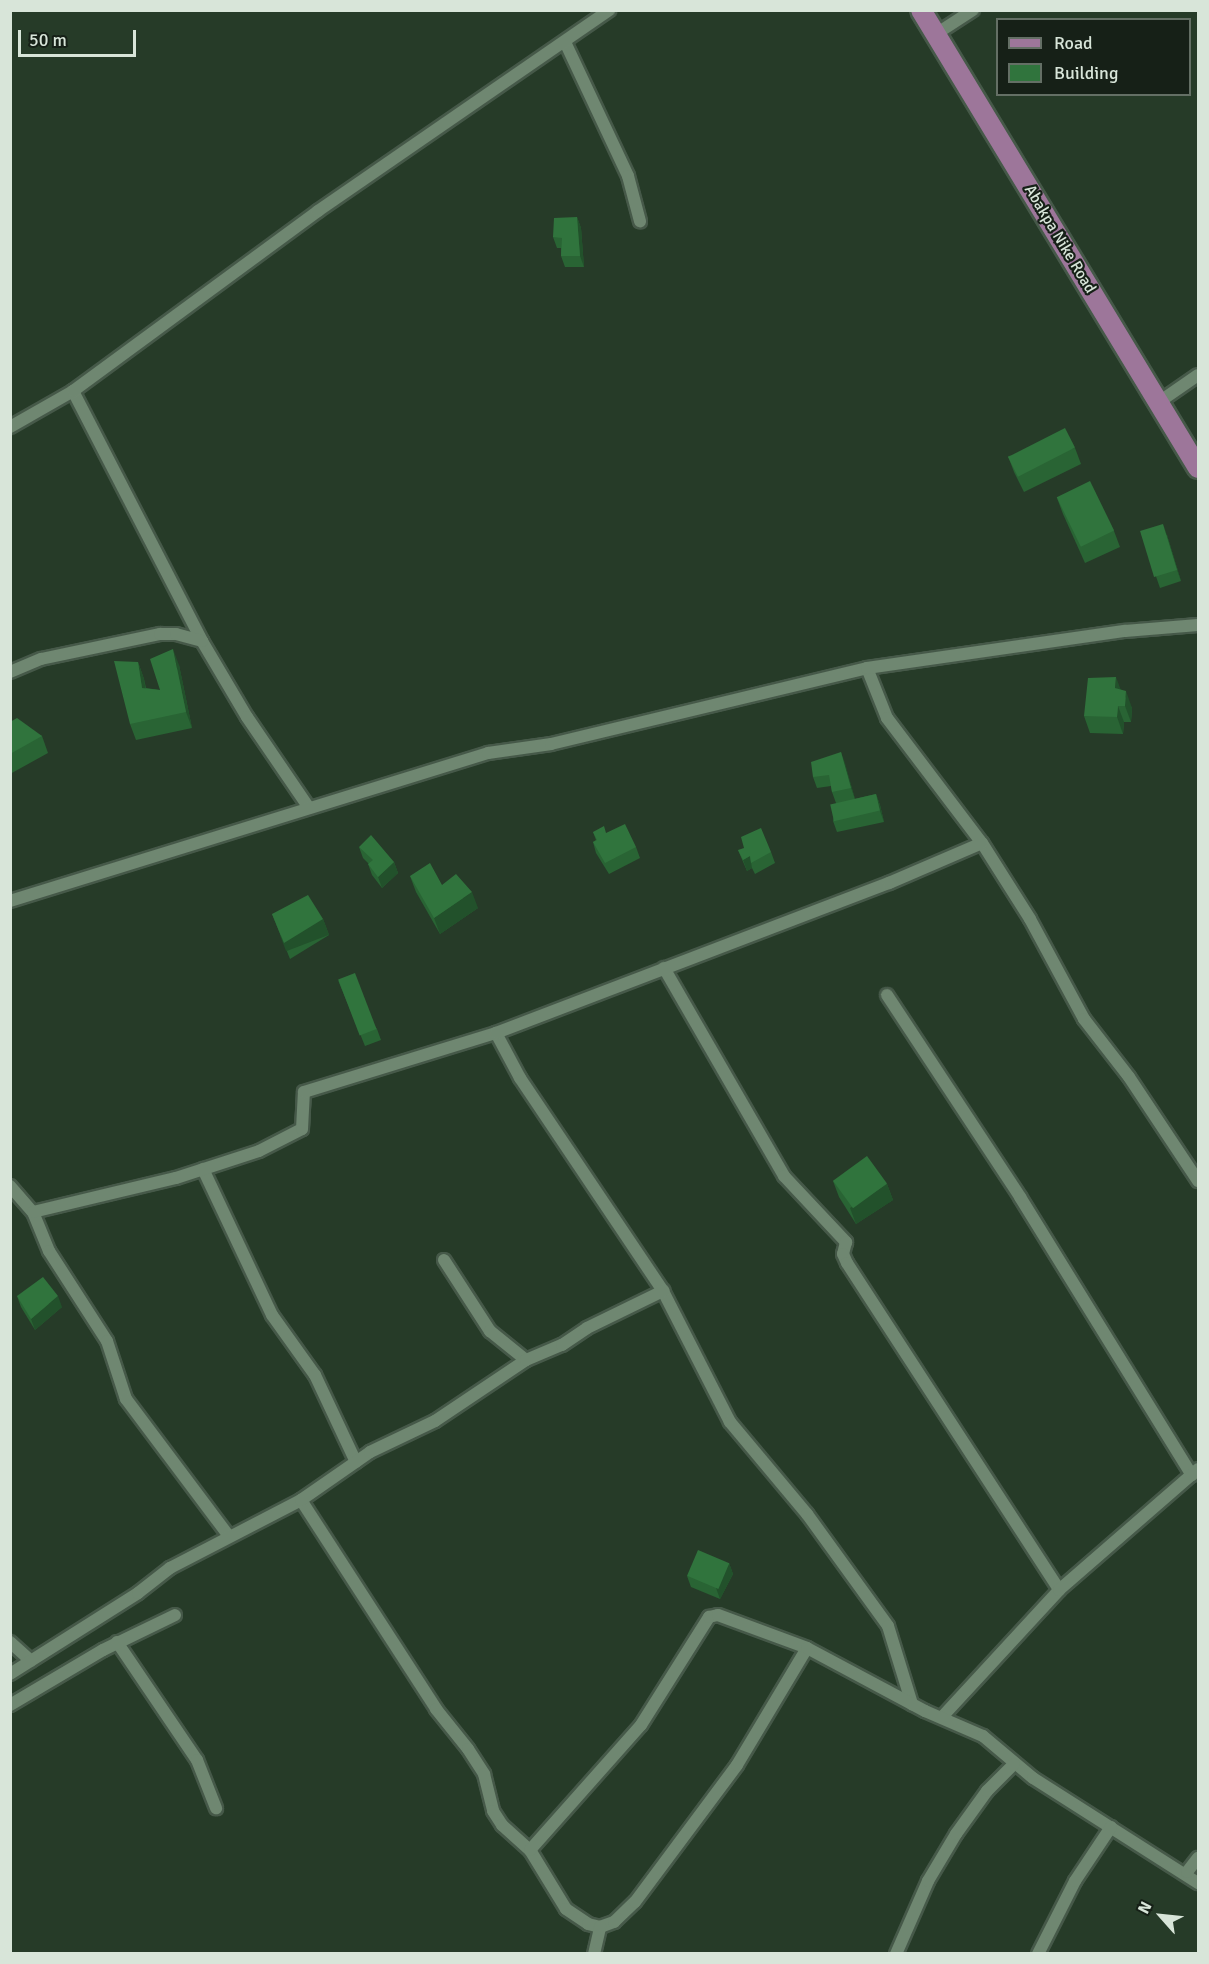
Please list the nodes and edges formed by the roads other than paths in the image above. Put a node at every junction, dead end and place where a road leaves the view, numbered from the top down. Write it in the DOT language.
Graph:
graph roads {
  1 [pos="609,10"];
  2 [pos="921,10"];
  3 [pos="973,10"];
  4 [pos="936,34"];
  5 [pos="565,42"];
  6 [pos="640,221"];
  7 [pos="1198,375"];
  8 [pos="73,391"];
  9 [pos="1159,402"];
  10 [pos="10,427"];
  11 [pos="1198,468"];
  12 [pos="1198,624"];
  13 [pos="202,641"];
  14 [pos="867,668"];
  15 [pos="10,672"];
  16 [pos="309,808"];
  17 [pos="982,843"];
  18 [pos="10,900"];
  19 [pos="664,968"];
  20 [pos="887,995"];
  21 [pos="496,1033"];
  22 [pos="203,1169"];
  23 [pos="1198,1181"];
  24 [pos="10,1186"];
  25 [pos="33,1212"];
  26 [pos="444,1260"];
  27 [pos="663,1291"];
  28 [pos="526,1360"];
  29 [pos="356,1462"];
  30 [pos="1195,1472"];
  31 [pos="301,1500"];
  32 [pos="228,1535"];
  33 [pos="1059,1590"];
  34 [pos="175,1615"];
  35 [pos="10,1642"];
  36 [pos="117,1642"];
  37 [pos="807,1648"];
  38 [pos="31,1661"];
  39 [pos="10,1674"];
  40 [pos="912,1704"];
  41 [pos="10,1705"];
  42 [pos="942,1717"];
  43 [pos="1014,1764"];
  44 [pos="216,1808"];
  45 [pos="1111,1827"];
  46 [pos="530,1850"];
  47 [pos="1198,1858"];
  48 [pos="1187,1872"];
  49 [pos="1198,1883"];
  50 [pos="600,1927"];
  51 [pos="594,1953"];
  52 [pos="896,1953"];
  53 [pos="1038,1953"];
  1 -- 5 [label="street"];
  2 -- 4 [label="main road, Abakpa Nike Road"];
  3 -- 4 [label="street"];
  4 -- 9 [label="main road, Abakpa Nike Road"];
  5 -- 6 [label="street"];
  5 -- 8 [label="street"];
  7 -- 9 [label="street"];
  8 -- 10 [label="street"];
  8 -- 13 [label="street"];
  9 -- 11 [label="main road, Abakpa Nike Road"];
  12 -- 14 [label="street"];
  13 -- 15 [label="street"];
  13 -- 16 [label="street"];
  14 -- 16 [label="street"];
  14 -- 17 [label="street"];
  16 -- 18 [label="street"];
  17 -- 19 [label="street"];
  17 -- 23 [label="street"];
  19 -- 21 [label="street"];
  19 -- 33 [label="street"];
  20 -- 30 [label="street"];
  21 -- 22 [label="street"];
  21 -- 27 [label="street"];
  22 -- 25 [label="street"];
  22 -- 29 [label="street"];
  24 -- 25 [label="street"];
  25 -- 32 [label="street"];
  26 -- 28 [label="street"];
  27 -- 28 [label="street"];
  27 -- 40 [label="street"];
  28 -- 29 [label="street"];
  29 -- 31 [label="street"];
  30 -- 33 [label="street"];
  31 -- 32 [label="street"];
  31 -- 46 [label="street"];
  32 -- 38 [label="street"];
  33 -- 42 [label="street"];
  34 -- 36 [label="street"];
  35 -- 38 [label="street"];
  36 -- 41 [label="street"];
  36 -- 44 [label="street"];
  37 -- 40 [label="street"];
  37 -- 46 [label="street"];
  37 -- 50 [label="street"];
  38 -- 39 [label="street"];
  40 -- 42 [label="street"];
  42 -- 43 [label="street"];
  43 -- 45 [label="street"];
  43 -- 52 [label="street"];
  45 -- 48 [label="street"];
  45 -- 53 [label="street"];
  46 -- 50 [label="street"];
  47 -- 48 [label="street"];
  48 -- 49 [label="street"];
  50 -- 51 [label="street"];
}
